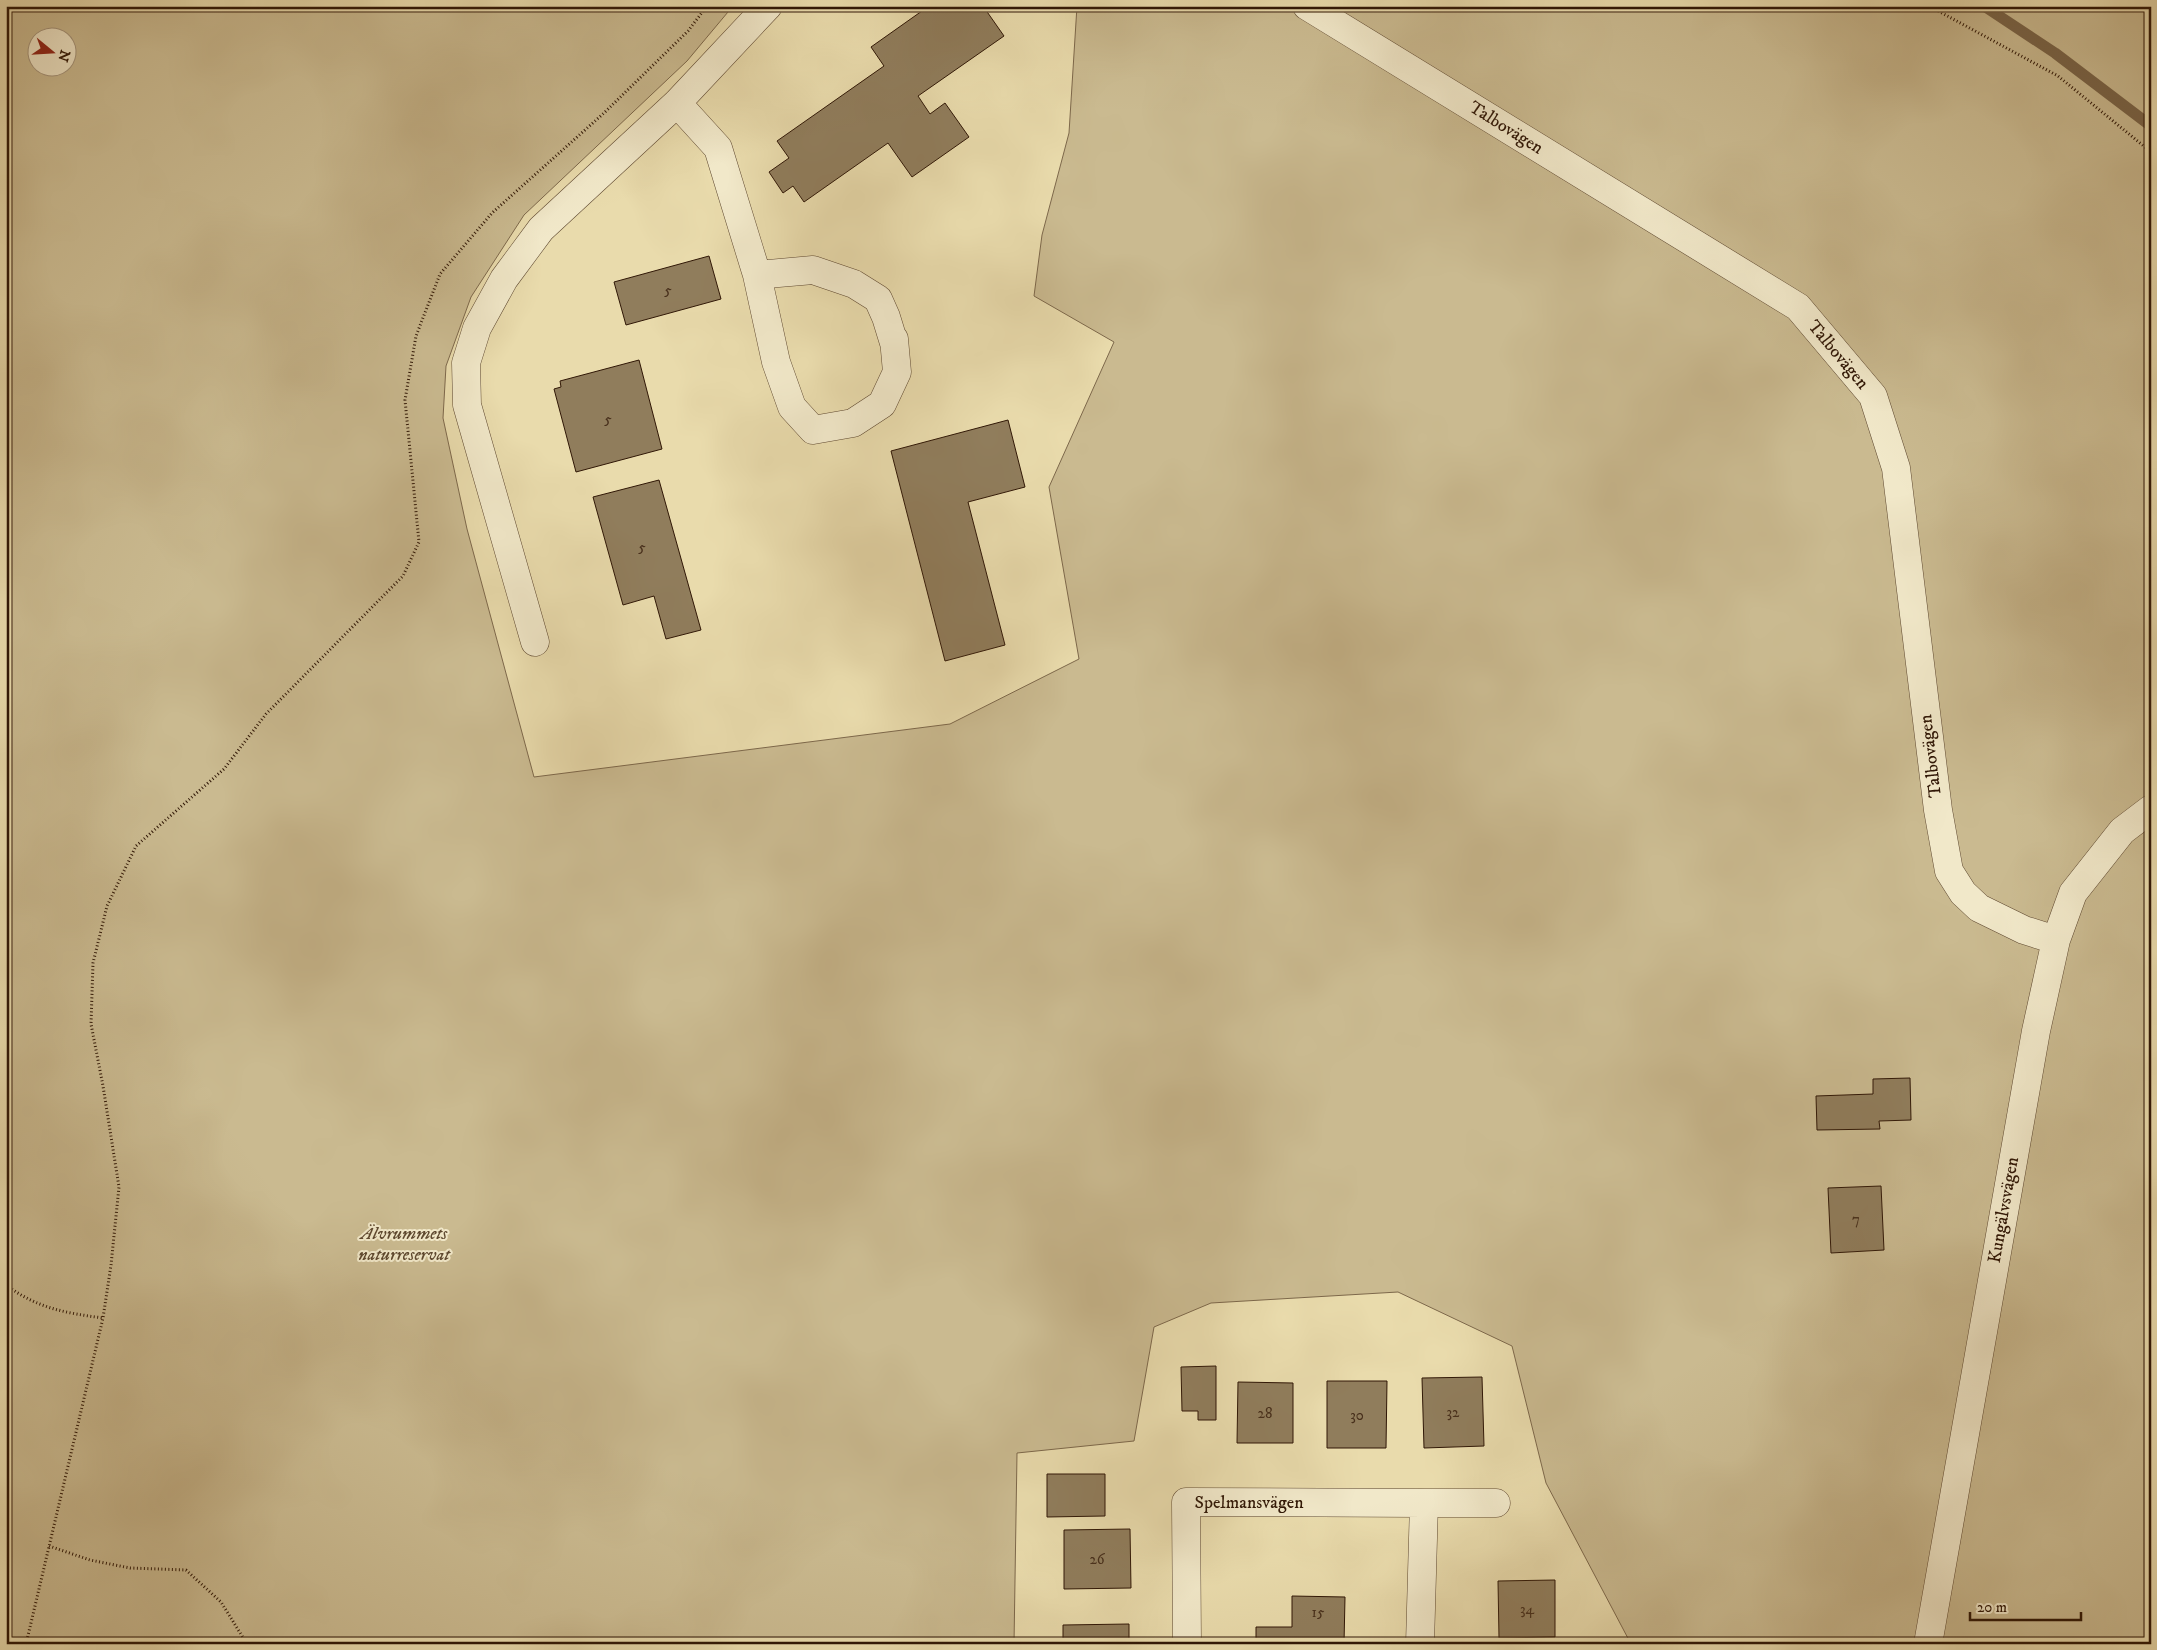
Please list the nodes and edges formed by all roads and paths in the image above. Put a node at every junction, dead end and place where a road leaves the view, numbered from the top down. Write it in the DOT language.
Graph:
graph roads {
  1 [pos="768,6"];
  2 [pos="1307,6"];
  3 [pos="1929,6"];
  4 [pos="677,103"];
  5 [pos="2151,152"];
  6 [pos="757,275"];
  7 [pos="403,576"];
  8 [pos="534,642"];
  9 [pos="2151,809"];
  10 [pos="2056,940"];
  11 [pos="6,1285"];
  12 [pos="103,1318"];
  13 [pos="1496,1503"];
  14 [pos="1424,1504"];
  15 [pos="49,1546"];
  16 [pos="26,1644"];
  17 [pos="247,1644"];
  18 [pos="1187,1644"];
  19 [pos="1420,1644"];
  20 [pos="1928,1644"];
  1 -- 4 [label="street"];
  2 -- 10 [label="street, Talbovägen"];
  3 -- 5 [label="path"];
  4 -- 6 [label="street"];
  4 -- 8 [label="street"];
  6 -- 6 [label="street"];
  7 -- 12 [label="path"];
  9 -- 10 [label="street, Kungälvsvägen"];
  10 -- 20 [label="street, Kungälvsvägen"];
  11 -- 12 [label="path"];
  12 -- 15 [label="path"];
  13 -- 14 [label="street, Spelmansvägen"];
  14 -- 18 [label="street, Spelmansvägen"];
  14 -- 19 [label="street"];
  15 -- 16 [label="path"];
  15 -- 17 [label="path"];
}
